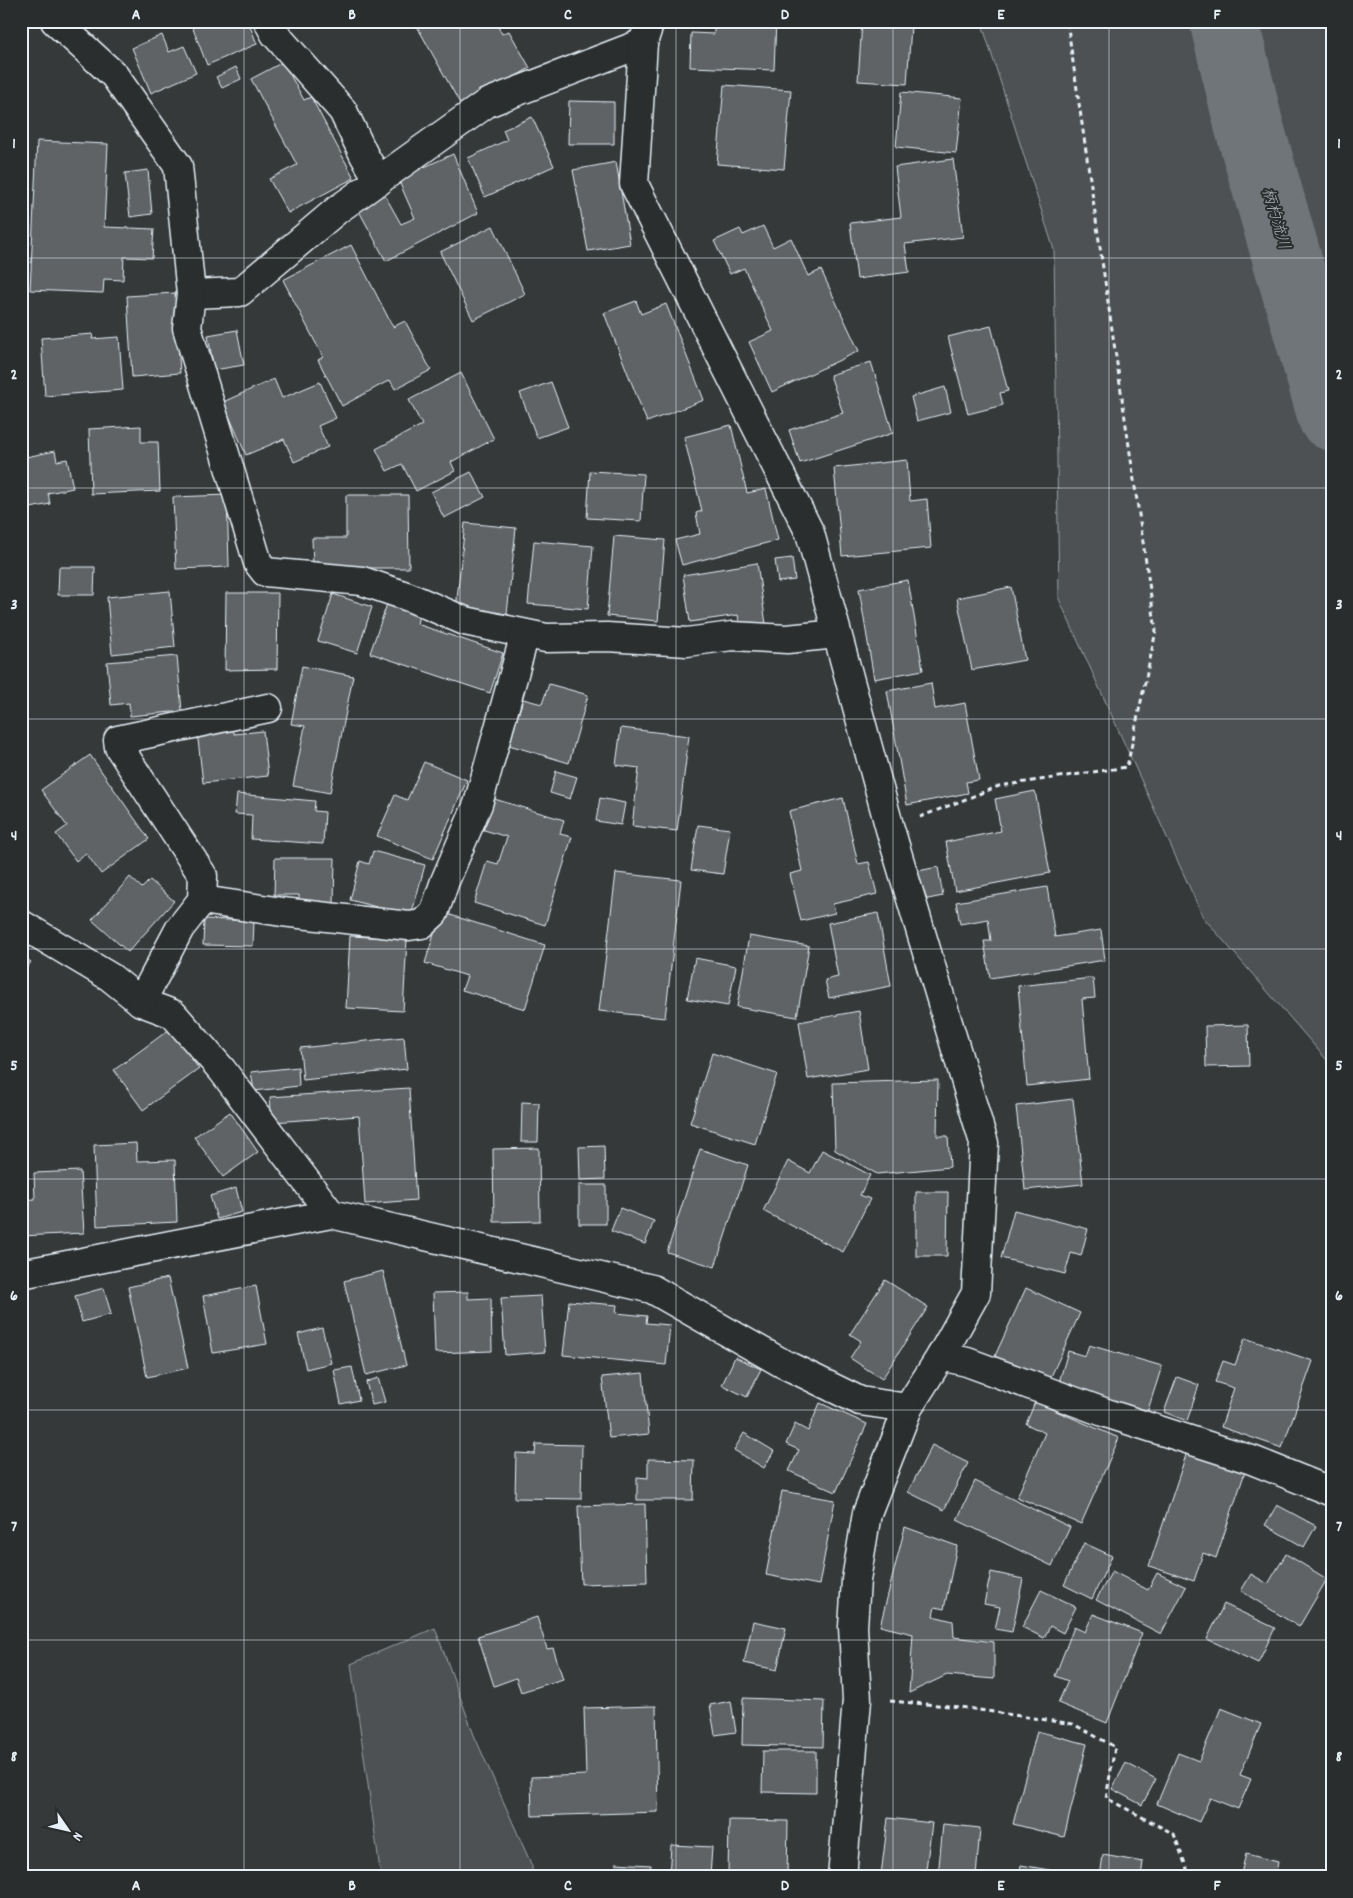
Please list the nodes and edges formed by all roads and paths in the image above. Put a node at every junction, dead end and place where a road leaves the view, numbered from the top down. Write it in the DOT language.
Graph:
graph roads {
  1 [pos="55,21"];
  2 [pos="268,21"];
  3 [pos="1067,21"];
  4 [pos="646,32"];
  5 [pos="379,181"];
  6 [pos="191,294"];
  7 [pos="526,634"];
  8 [pos="837,634"];
  9 [pos="268,708"];
  10 [pos="890,829"];
  11 [pos="202,900"];
  12 [pos="21,924"];
  13 [pos="141,1002"];
  14 [pos="331,1214"];
  15 [pos="21,1274"];
  16 [pos="941,1356"];
  17 [pos="908,1408"];
  18 [pos="1332,1492"];
  19 [pos="857,1700"];
  20 [pos="842,1877"];
  21 [pos="1190,1877"];
  1 -- 6 [label="street"];
  2 -- 5 [label="street"];
  3 -- 10 [label="path"];
  4 -- 5 [label="street"];
  4 -- 8 [label="street"];
  5 -- 6 [label="street"];
  6 -- 7 [label="street"];
  7 -- 8 [label="street"];
  7 -- 11 [label="street"];
  8 -- 10 [label="street"];
  9 -- 11 [label="street"];
  10 -- 16 [label="street"];
  11 -- 13 [label="street"];
  12 -- 13 [label="street"];
  13 -- 14 [label="street"];
  14 -- 15 [label="street"];
  14 -- 17 [label="street"];
  16 -- 17 [label="street"];
  16 -- 18 [label="street"];
  17 -- 19 [label="street"];
  19 -- 20 [label="street"];
  19 -- 21 [label="path"];
}
